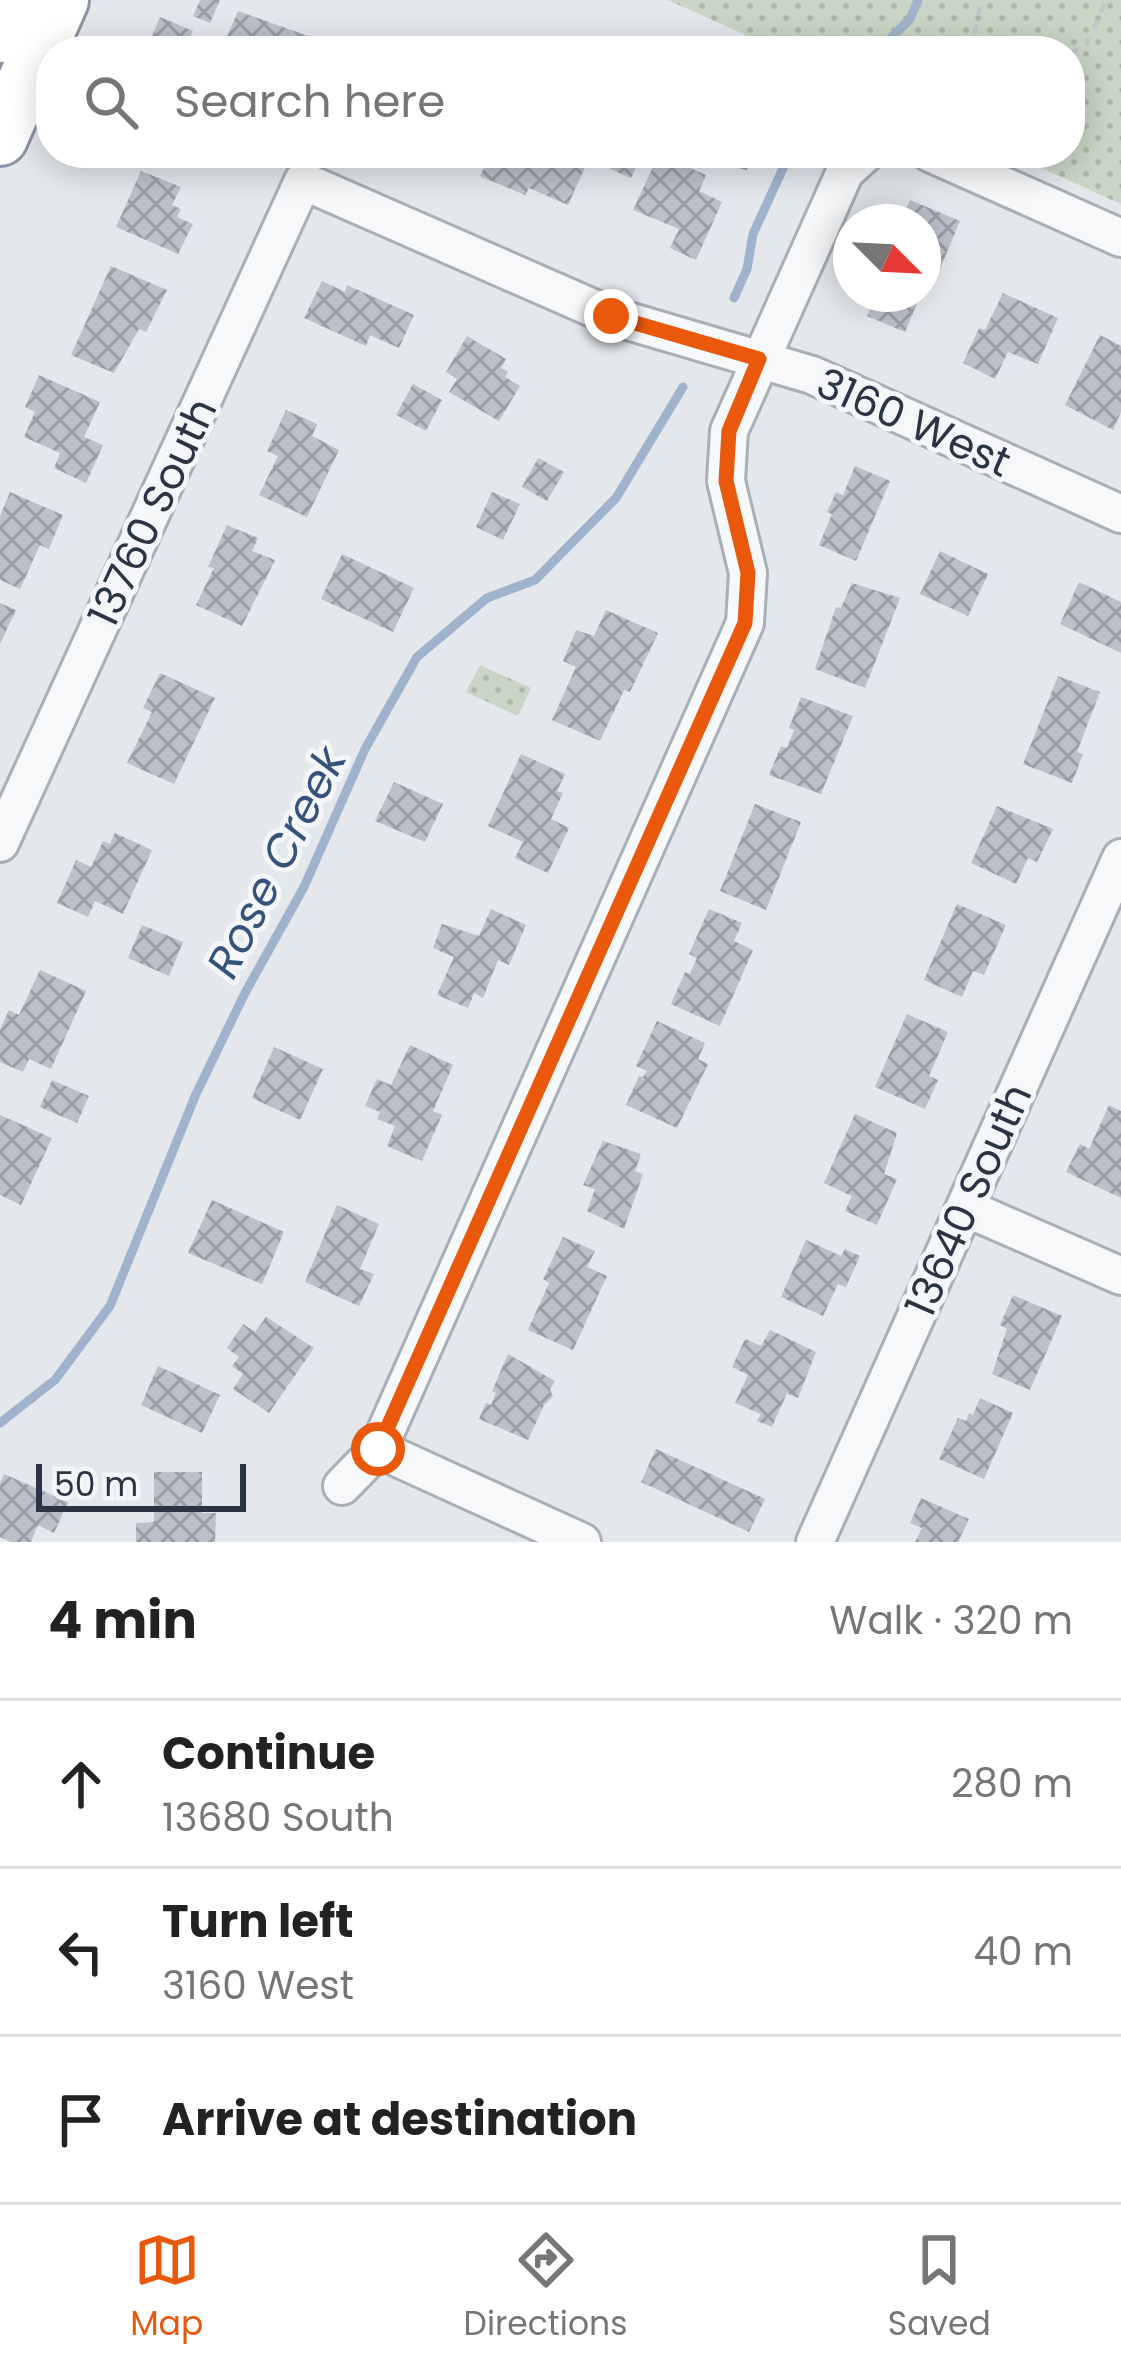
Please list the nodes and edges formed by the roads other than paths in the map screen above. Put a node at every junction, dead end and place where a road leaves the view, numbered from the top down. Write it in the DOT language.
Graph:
graph roads {
  1 [pos="15,0"];
  2 [pos="61,0"];
  3 [pos="0,35"];
  4 [pos="45,36"];
  5 [pos="36,57"];
  6 [pos="0,138"];
  7 [pos="849,168"];
  8 [pos="964,168"];
  9 [pos="303,181"];
  10 [pos="1121,238"];
  11 [pos="759,359"];
  12 [pos="1121,514"];
  13 [pos="0,843"];
  14 [pos="1121,858"];
  15 [pos="966,1208"];
  16 [pos="1121,1276"];
  17 [pos="378,1449"];
  18 [pos="342,1486"];
  19 [pos="582,1542"];
  20 [pos="815,1542"];
  1 -- 3 [label="highway"];
  2 -- 4 [label="highway"];
  5 -- 6 [label="highway"];
  7 -- 11 [label="street"];
  8 -- 10 [label="street"];
  9 -- 11 [label="street, 3160 West"];
  9 -- 13 [label="street, 13760 South"];
  11 -- 12 [label="street, 3160 West"];
  11 -- 17 [label="street"];
  14 -- 15 [label="street, 13640 South"];
  15 -- 16 [label="street"];
  15 -- 20 [label="street, 13640 South"];
  17 -- 18 [label="street"];
  17 -- 19 [label="street"];
}
